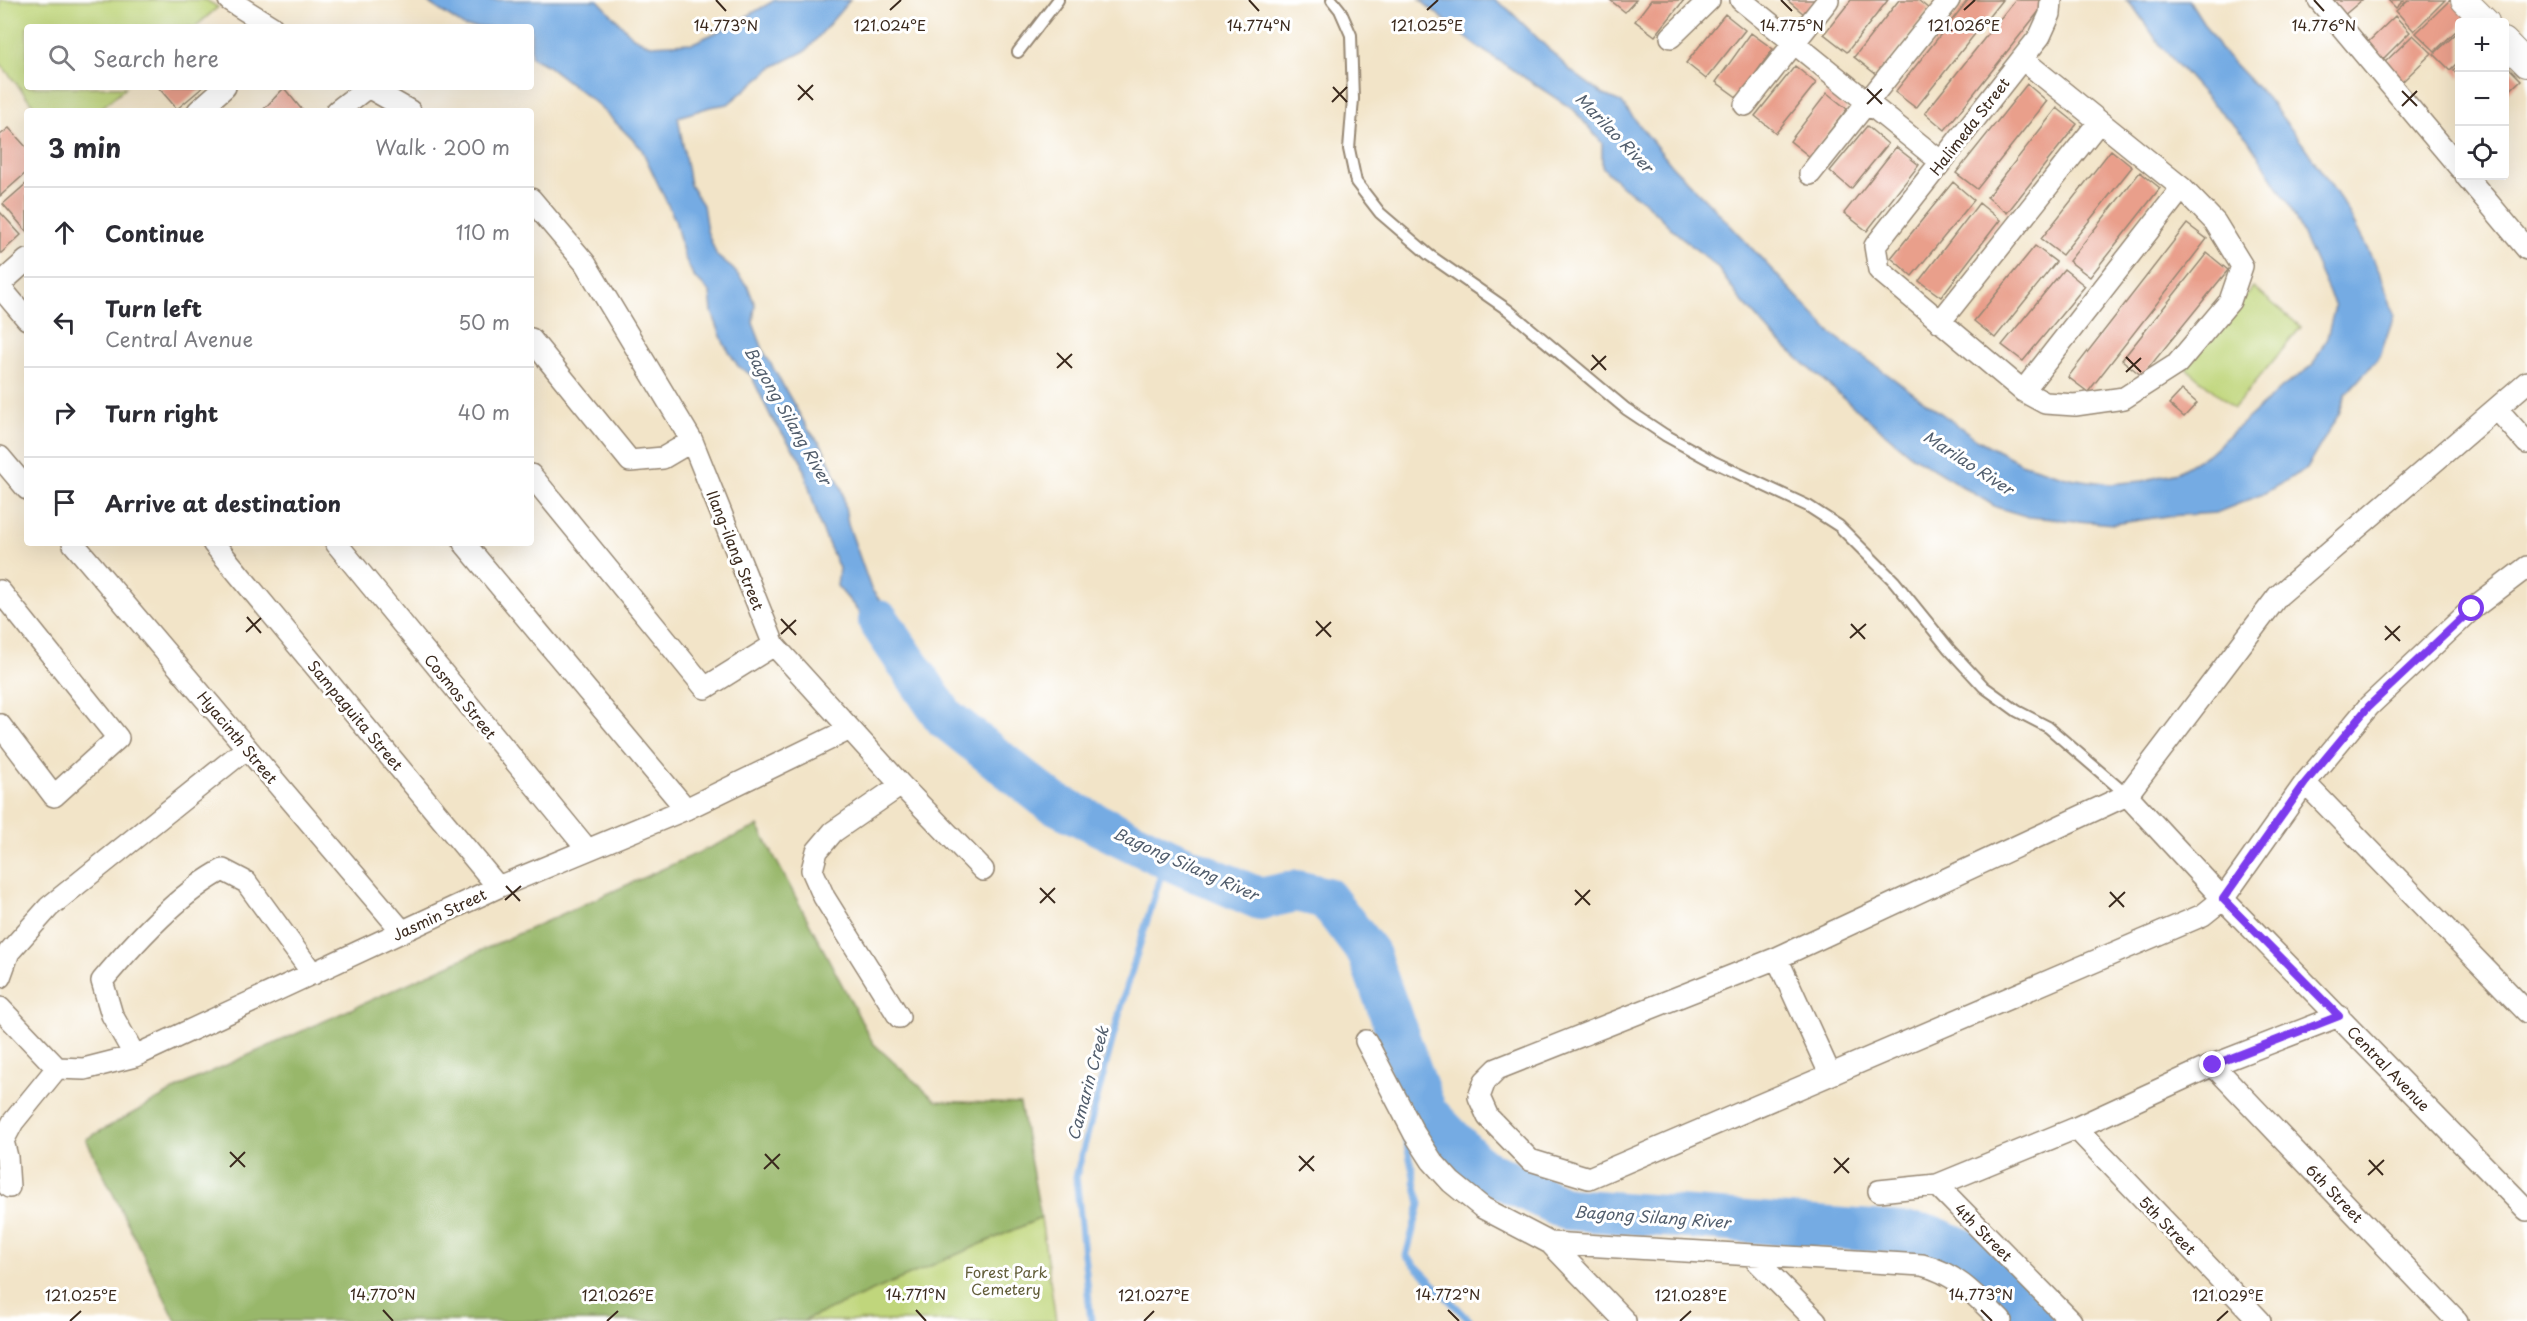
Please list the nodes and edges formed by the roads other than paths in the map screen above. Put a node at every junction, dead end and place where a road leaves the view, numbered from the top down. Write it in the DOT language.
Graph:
graph roads {
  1 [pos="229,0"];
  2 [pos="1058,0"];
  3 [pos="1332,0"];
  4 [pos="1709,0"];
  5 [pos="1741,0"];
  6 [pos="1828,0"];
  7 [pos="1949,0"];
  8 [pos="2051,0"];
  9 [pos="2319,0"];
  10 [pos="2464,0"];
  11 [pos="2482,18"];
  12 [pos="267,24"];
  13 [pos="1671,37"];
  14 [pos="1793,42"];
  15 [pos="2509,45"];
  16 [pos="1018,52"];
  17 [pos="2022,59"];
  18 [pos="2527,64"];
  19 [pos="222,90"];
  20 [pos="364,90"];
  21 [pos="373,90"];
  22 [pos="1869,102"];
  23 [pos="1745,105"];
  24 [pos="201,108"];
  25 [pos="341,108"];
  26 [pos="405,108"];
  27 [pos="2099,122"];
  28 [pos="1940,161"];
  29 [pos="2455,162"];
  30 [pos="1810,174"];
  31 [pos="2469,180"];
  32 [pos="2182,188"];
  33 [pos="534,202"];
  34 [pos="2527,249"];
  35 [pos="24,263"];
  36 [pos="0,285"];
  37 [pos="24,315"];
  38 [pos="1940,322"];
  39 [pos="534,343"];
  40 [pos="2527,382"];
  41 [pos="2023,391"];
  42 [pos="2497,409"];
  43 [pos="692,441"];
  44 [pos="2527,442"];
  45 [pos="0,457"];
  46 [pos="534,479"];
  47 [pos="24,485"];
  48 [pos="76,546"];
  49 [pos="215,546"];
  50 [pos="338,546"];
  51 [pos="467,546"];
  52 [pos="2527,567"];
  53 [pos="0,591"];
  54 [pos="774,645"];
  55 [pos="1,729"];
  56 [pos="850,729"];
  57 [pos="247,748"];
  58 [pos="2305,783"];
  59 [pos="901,785"];
  60 [pos="2127,795"];
  61 [pos="686,809"];
  62 [pos="587,849"];
  63 [pos="983,870"];
  64 [pos="498,887"];
  65 [pos="2223,899"];
  66 [pos="402,931"];
  67 [pos="1777,958"];
  68 [pos="313,974"];
  69 [pos="0,977"];
  70 [pos="0,1008"];
  71 [pos="2527,1012"];
  72 [pos="2339,1016"];
  73 [pos="899,1017"];
  74 [pos="1366,1041"];
  75 [pos="135,1056"];
  76 [pos="2213,1065"];
  77 [pos="57,1068"];
  78 [pos="1830,1074"];
  79 [pos="2076,1128"];
  80 [pos="1937,1185"];
  81 [pos="9,1187"];
  82 [pos="1879,1191"];
  83 [pos="2527,1210"];
  84 [pos="1550,1244"];
  85 [pos="1751,1255"];
  86 [pos="1625,1321"];
  87 [pos="1816,1321"];
  88 [pos="2001,1321"];
  89 [pos="2071,1321"];
  90 [pos="2259,1321"];
  91 [pos="2457,1321"];
  1 -- 12 [label="street"];
  2 -- 16 [label="lane"];
  3 -- 60 [label="lane"];
  4 -- 13 [label="street"];
  5 -- 14 [label="street"];
  6 -- 14 [label="street"];
  7 -- 22 [label="street"];
  8 -- 17 [label="street, Halimeda Street"];
  9 -- 29 [label="street"];
  10 -- 11 [label="street"];
  14 -- 22 [label="street"];
  14 -- 23 [label="street"];
  15 -- 18 [label="street"];
  17 -- 27 [label="street"];
  17 -- 28 [label="street, Halimeda Street"];
  19 -- 24 [label="street"];
  20 -- 25 [label="street"];
  21 -- 26 [label="street"];
  22 -- 28 [label="street"];
  22 -- 30 [label="street"];
  27 -- 32 [label="street"];
  27 -- 38 [label="street"];
  28 -- 38 [label="street, Halimeda Street"];
  31 -- 34 [label="street"];
  32 -- 41 [label="street"];
  32 -- 41 [label="street"];
  33 -- 43 [label="street, Ilang-ilang Street"];
  35 -- 36 [label="street"];
  36 -- 37 [label="street"];
  38 -- 41 [label="street"];
  39 -- 43 [label="street"];
  40 -- 42 [label="street"];
  42 -- 44 [label="street"];
  42 -- 60 [label="street"];
  43 -- 54 [label="street, Ilang-ilang Street"];
  45 -- 47 [label="street"];
  46 -- 54 [label="street"];
  48 -- 57 [label="street, Hyacinth Street"];
  49 -- 64 [label="street, Sampaguita Street"];
  50 -- 62 [label="street, Cosmos Street"];
  51 -- 61 [label="street"];
  52 -- 58 [label="street"];
  53 -- 55 [label="street"];
  54 -- 56 [label="street, Ilang-ilang Street"];
  56 -- 59 [label="street, Ilang-ilang Street"];
  56 -- 61 [label="street, Jasmin Street"];
  57 -- 66 [label="street, Hyacinth Street"];
  57 -- 69 [label="street"];
  58 -- 65 [label="street"];
  58 -- 71 [label="street"];
  59 -- 63 [label="street, Ilang-ilang Street"];
  59 -- 73 [label="street"];
  60 -- 65 [label="street, Central Avenue"];
  60 -- 67 [label="street"];
  61 -- 62 [label="street, Jasmin Street"];
  62 -- 64 [label="street, Jasmin Street"];
  64 -- 66 [label="street, Jasmin Street"];
  65 -- 72 [label="street, Central Avenue"];
  65 -- 78 [label="street"];
  66 -- 68 [label="street, Jasmin Street"];
  67 -- 78 [label="street"];
  67 -- 78 [label="street"];
  68 -- 75 [label="street, Jasmin Street"];
  68 -- 75 [label="street"];
  70 -- 77 [label="street"];
  72 -- 76 [label="street"];
  72 -- 83 [label="street, Central Avenue"];
  74 -- 84 [label="street"];
  75 -- 77 [label="street, Jasmin Street"];
  76 -- 79 [label="street"];
  76 -- 91 [label="street, 6th Street"];
  77 -- 81 [label="street"];
  79 -- 80 [label="street"];
  79 -- 90 [label="street, 5th Street"];
  80 -- 82 [label="street"];
  80 -- 89 [label="street, 4th Street"];
  84 -- 85 [label="street"];
  84 -- 86 [label="street"];
  85 -- 87 [label="street"];
  85 -- 88 [label="street"];
}
